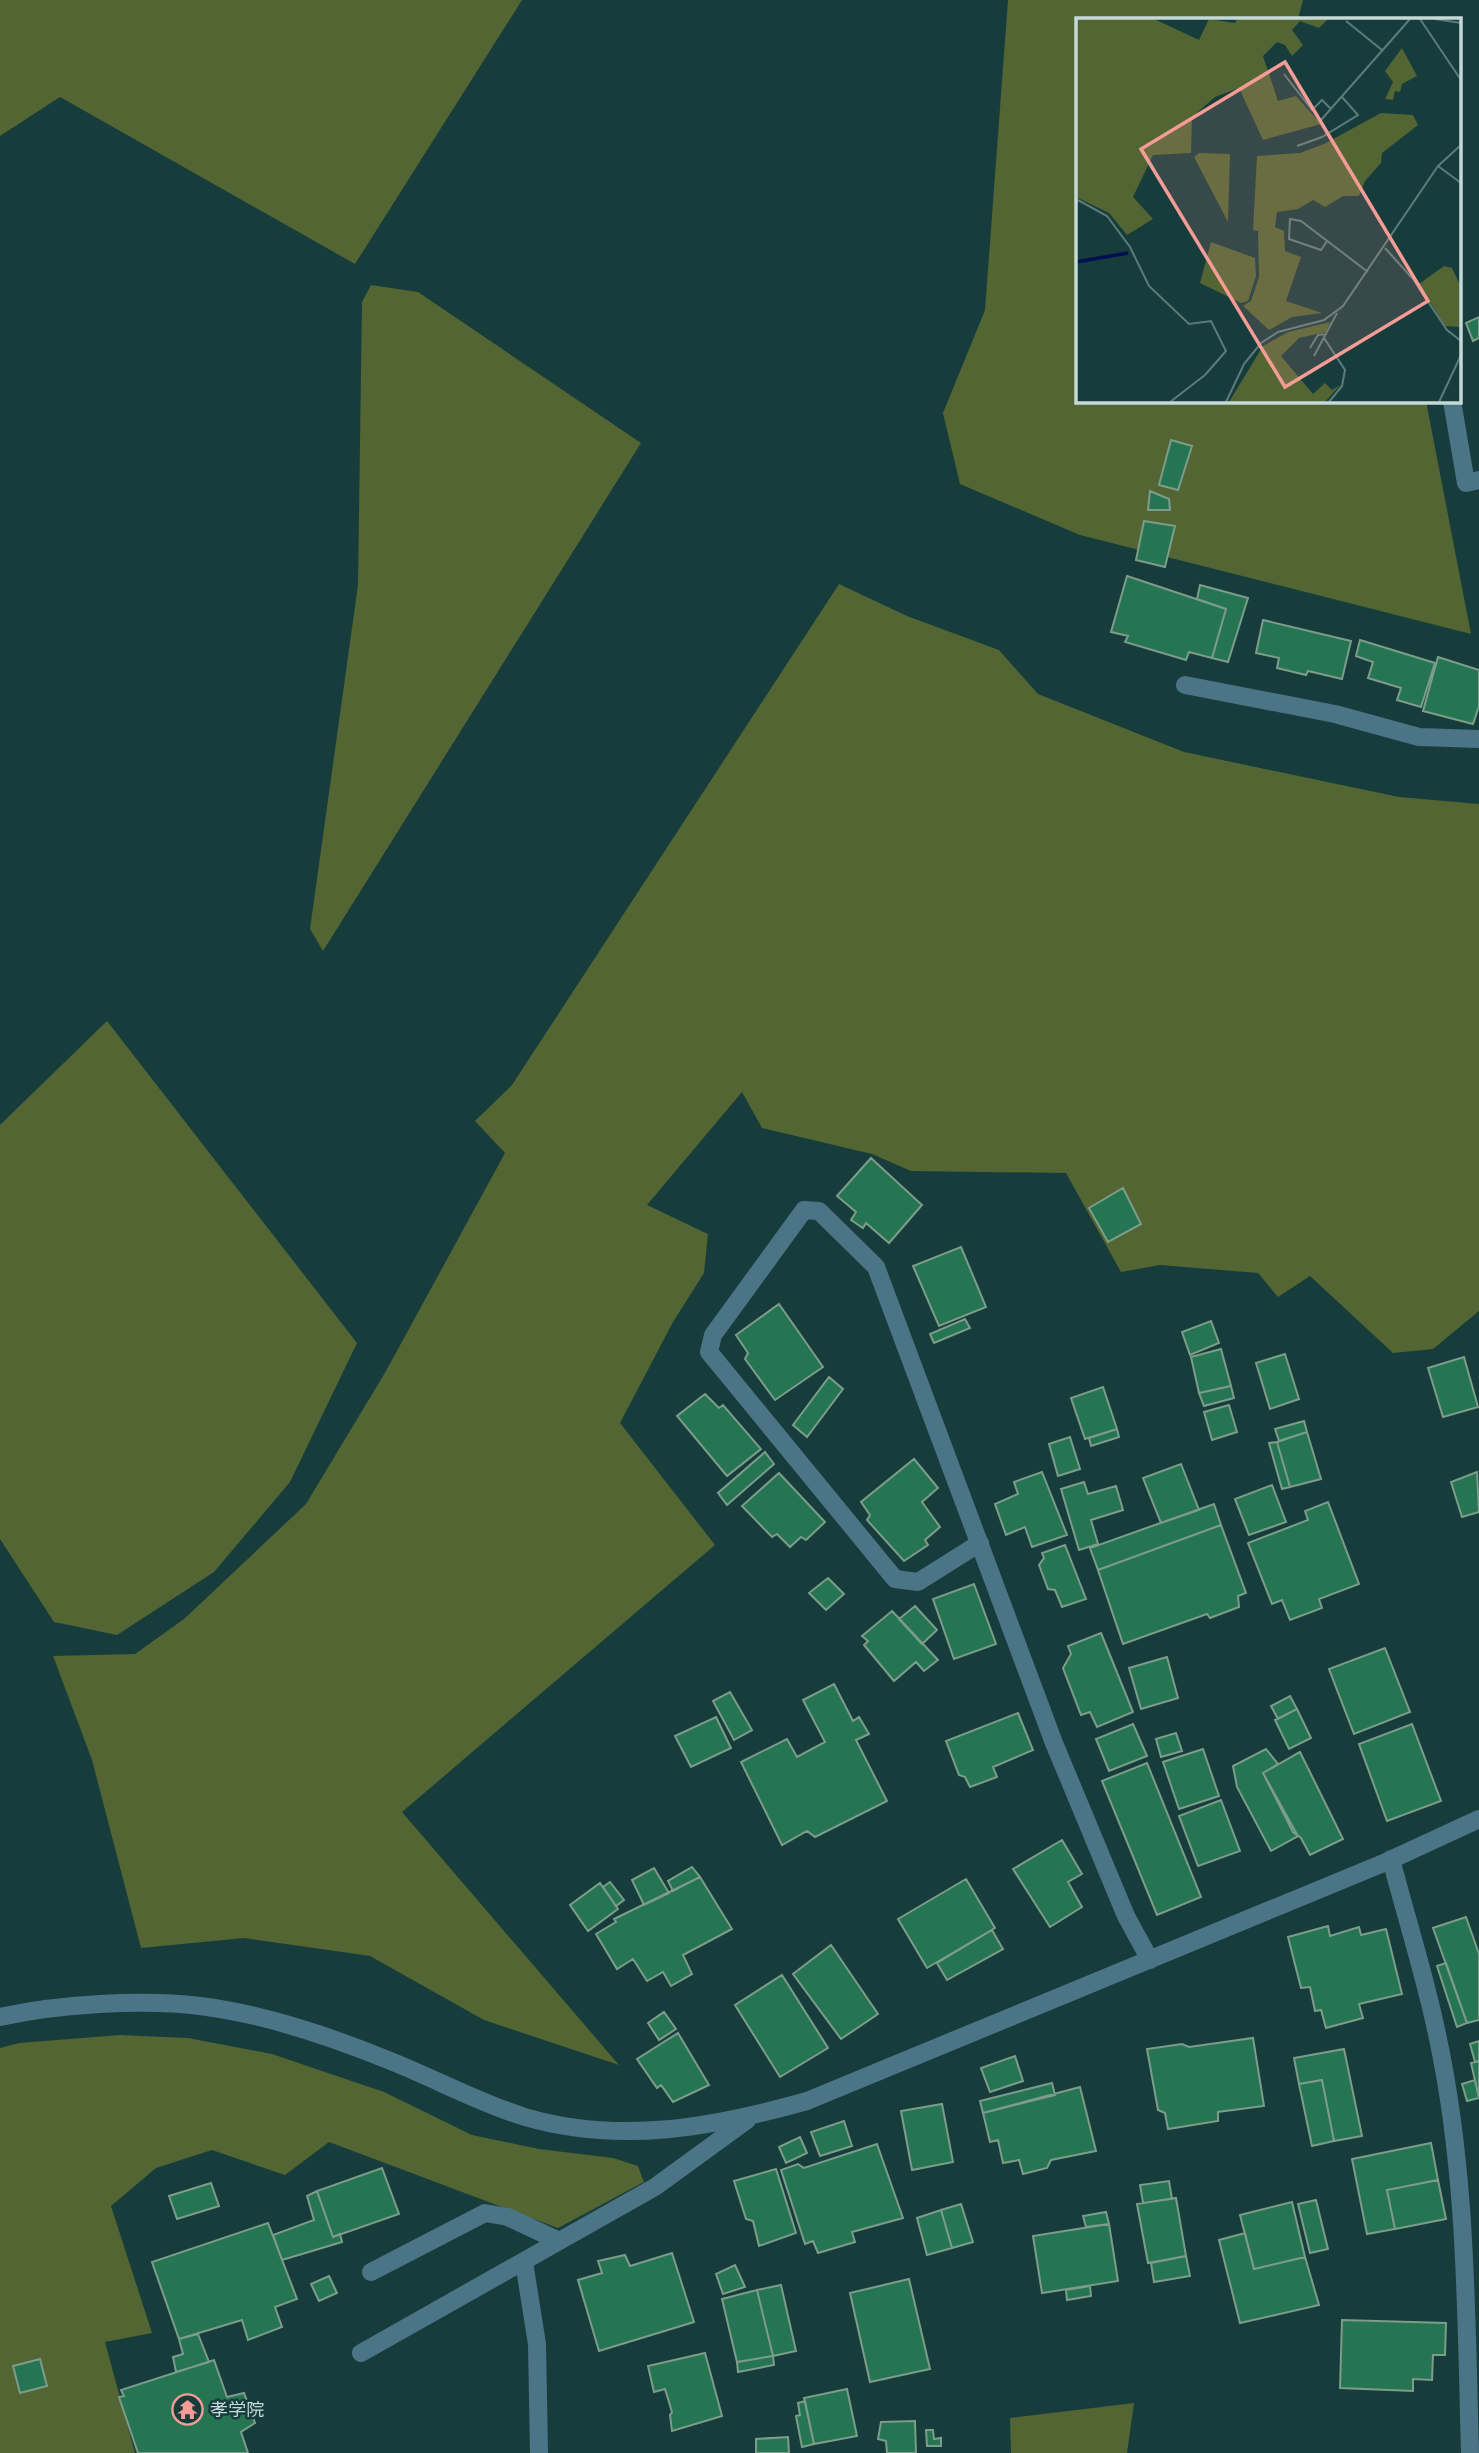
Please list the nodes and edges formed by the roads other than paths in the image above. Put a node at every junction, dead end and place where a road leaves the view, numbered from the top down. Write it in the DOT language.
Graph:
graph roads {
  1 [pos="1452,402"];
  2 [pos="1479,480"];
  3 [pos="1185,685"];
  4 [pos="1479,739"];
  5 [pos="979,1543"];
  6 [pos="1479,1819"];
  7 [pos="1391,1859"];
  8 [pos="1150,1960"];
  9 [pos="0,2017"];
  10 [pos="753,2116"];
  11 [pos="559,2241"];
  12 [pos="524,2262"];
  13 [pos="371,2272"];
  14 [pos="361,2353"];
  15 [pos="539,2453"];
  16 [pos="1470,2453"];
  1 -- 2 [label="street"];
  3 -- 4 [label="street"];
  5 -- 5 [label="street"];
  5 -- 8 [label="street"];
  6 -- 7 [label="street"];
  7 -- 8 [label="street"];
  7 -- 16 [label="street"];
  8 -- 10 [label="street"];
  9 -- 10 [label="street"];
  10 -- 11 [label="street"];
  11 -- 12 [label="street"];
  11 -- 13 [label="street"];
  12 -- 14 [label="street"];
  12 -- 15 [label="street"];
}
